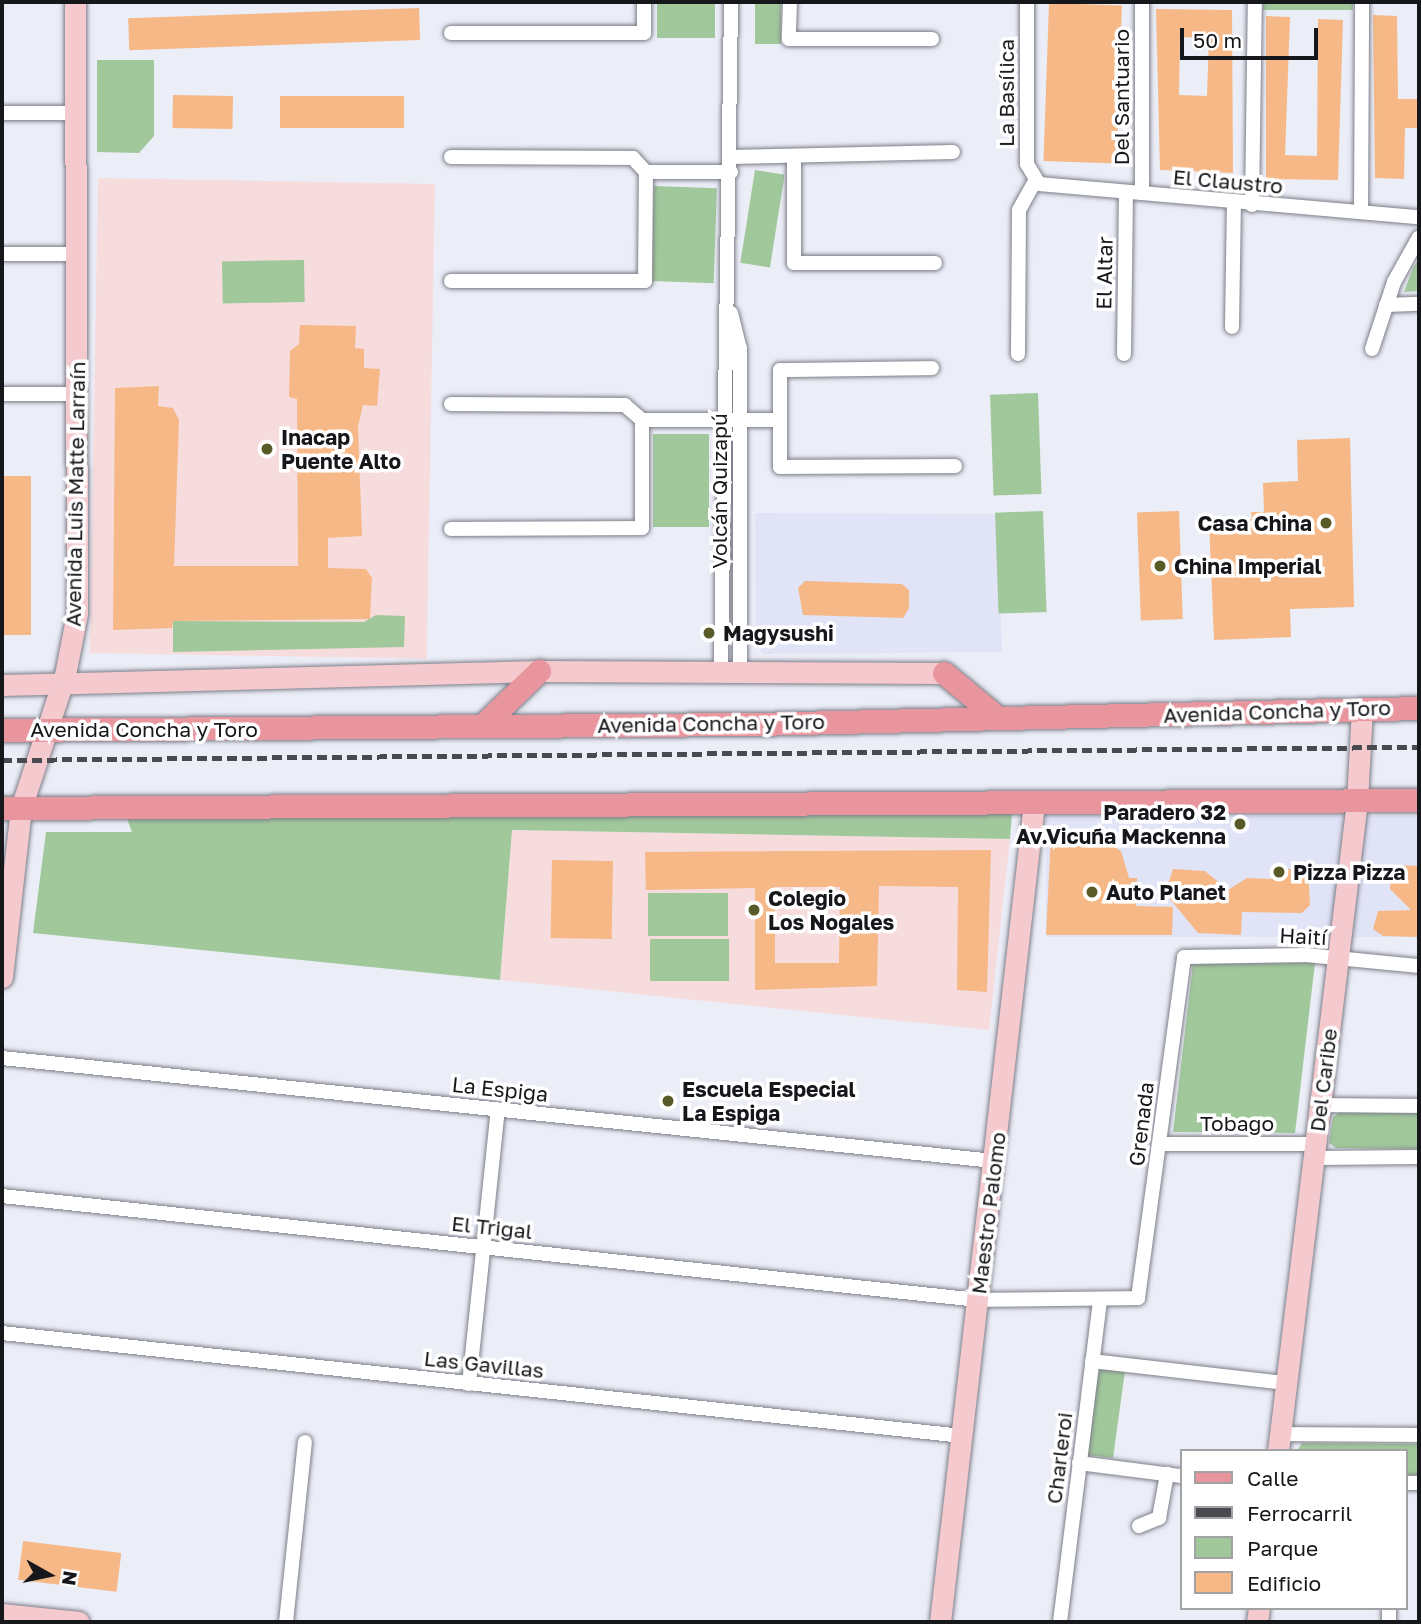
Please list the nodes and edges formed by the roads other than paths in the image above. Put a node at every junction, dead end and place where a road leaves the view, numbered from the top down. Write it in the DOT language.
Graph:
graph roads {
  1 [pos="75,2"];
  2 [pos="644,2"];
  3 [pos="731,2"];
  4 [pos="790,2"];
  5 [pos="1027,2"];
  6 [pos="1142,2"];
  7 [pos="1255,2"];
  8 [pos="1362,2"];
  9 [pos="452,33"];
  10 [pos="932,39"];
  11 [pos="2,113"];
  12 [pos="76,113"];
  13 [pos="953,152"];
  14 [pos="451,157"];
  15 [pos="794,158"];
  16 [pos="731,164"];
  17 [pos="646,172"];
  18 [pos="1035,181"];
  19 [pos="1126,192"];
  20 [pos="1142,193"];
  21 [pos="1234,204"];
  22 [pos="1252,205"];
  23 [pos="1361,212"];
  24 [pos="1419,217"];
  25 [pos="1419,237"];
  26 [pos="2,254"];
  27 [pos="76,254"];
  28 [pos="935,262"];
  29 [pos="451,281"];
  30 [pos="1419,304"];
  31 [pos="1386,305"];
  32 [pos="732,313"];
  33 [pos="1232,327"];
  34 [pos="1372,349"];
  35 [pos="1018,354"];
  36 [pos="1124,354"];
  37 [pos="932,368"];
  38 [pos="2,394"];
  39 [pos="76,394"];
  40 [pos="451,404"];
  41 [pos="642,420"];
  42 [pos="721,420"];
  43 [pos="740,420"];
  44 [pos="780,420"];
  45 [pos="955,466"];
  46 [pos="451,528"];
  47 [pos="538,671"];
  48 [pos="731,671"];
  49 [pos="944,673"];
  50 [pos="62,684"];
  51 [pos="2,685"];
  52 [pos="1419,708"];
  53 [pos="1362,709"];
  54 [pos="997,717"];
  55 [pos="483,725"];
  56 [pos="2,730"];
  57 [pos="45,730"];
  58 [pos="1419,800"];
  59 [pos="1357,801"];
  60 [pos="1034,803"];
  61 [pos="11,808"];
  62 [pos="1184,957"];
  63 [pos="1338,960"];
  64 [pos="1419,966"];
  65 [pos="2,976"];
  66 [pos="2,1058"];
  67 [pos="1320,1105"];
  68 [pos="1419,1106"];
  69 [pos="498,1110"];
  70 [pos="1160,1144"];
  71 [pos="1314,1151"];
  72 [pos="1419,1157"];
  73 [pos="993,1161"];
  74 [pos="2,1196"];
  75 [pos="483,1247"];
  76 [pos="1140,1296"];
  77 [pos="1100,1299"];
  78 [pos="978,1300"];
  79 [pos="2,1333"];
  80 [pos="1092,1361"];
  81 [pos="1286,1383"];
  82 [pos="469,1384"];
  83 [pos="1419,1435"];
  84 [pos="962,1436"];
  85 [pos="305,1442"];
  86 [pos="1279,1442"];
  87 [pos="1079,1463"];
  88 [pos="1174,1475"];
  89 [pos="1139,1526"];
  90 [pos="2,1614"];
  91 [pos="79,1622"];
  92 [pos="286,1622"];
  93 [pos="940,1622"];
  94 [pos="1060,1622"];
  1 -- 12 [label="street, Avenida Luis Matte Larraín"];
  2 -- 9 [label="street"];
  3 -- 16 [label="street, Volcán Quizapú"];
  4 -- 10 [label="street"];
  5 -- 18 [label="street, La Basílica"];
  6 -- 20 [label="street, Del Santuario"];
  7 -- 22 [label="street"];
  8 -- 23 [label="street"];
  11 -- 12 [label="street"];
  12 -- 27 [label="street, Avenida Luis Matte Larraín"];
  13 -- 15 [label="street"];
  14 -- 17 [label="street"];
  15 -- 16 [label="street"];
  15 -- 28 [label="street"];
  16 -- 17 [label="street"];
  16 -- 32 [label="street, Volcán Quizapú"];
  17 -- 29 [label="street"];
  18 -- 19 [label="street, El Claustro"];
  18 -- 35 [label="street"];
  19 -- 20 [label="street, El Claustro"];
  19 -- 36 [label="street, El Altar"];
  20 -- 21 [label="street, El Claustro"];
  21 -- 22 [label="street, El Claustro"];
  21 -- 33 [label="street"];
  22 -- 23 [label="street, El Claustro"];
  23 -- 24 [label="street, El Claustro"];
  25 -- 31 [label="street"];
  26 -- 27 [label="street"];
  27 -- 39 [label="street, Avenida Luis Matte Larraín"];
  30 -- 31 [label="street"];
  31 -- 34 [label="street"];
  32 -- 42 [label="street, Volcán Quizapú"];
  32 -- 43 [label="street, Volcán Quizapú"];
  37 -- 44 [label="street"];
  38 -- 39 [label="street"];
  39 -- 50 [label="street, Avenida Luis Matte Larraín"];
  40 -- 41 [label="street"];
  41 -- 42 [label="street"];
  41 -- 46 [label="street"];
  42 -- 43 [label="street"];
  42 -- 48 [label="street, Volcán Quizapú"];
  43 -- 44 [label="street"];
  43 -- 48 [label="street, Volcán Quizapú"];
  44 -- 45 [label="street"];
  47 -- 48 [label="street"];
  47 -- 50 [label="street"];
  47 -- 55 [label="main road"];
  48 -- 49 [label="street"];
  49 -- 54 [label="main road"];
  50 -- 51 [label="street"];
  50 -- 57 [label="street, Avenida Luis Matte Larraín"];
  52 -- 53 [label="main road, Avenida Concha y Toro"];
  53 -- 54 [label="main road, Avenida Concha y Toro"];
  53 -- 59 [label="street, Del Caribe"];
  54 -- 55 [label="main road, Avenida Concha y Toro"];
  55 -- 57 [label="main road, Avenida Concha y Toro"];
  56 -- 57 [label="main road, Avenida Concha y Toro"];
  57 -- 61 [label="street, Avenida Luis Matte Larraín"];
  58 -- 59 [label="main road"];
  59 -- 60 [label="main road"];
  59 -- 63 [label="street, Del Caribe"];
  60 -- 61 [label="main road"];
  60 -- 73 [label="street, Maestro Palomo"];
  61 -- 65 [label="street, Avenida Luis Matte Larraín"];
  62 -- 63 [label="street, Haití"];
  62 -- 70 [label="street, Grenada"];
  63 -- 64 [label="street, Haití"];
  63 -- 67 [label="street, Del Caribe"];
  66 -- 69 [label="street, La Espiga"];
  67 -- 68 [label="street"];
  67 -- 71 [label="street, Del Caribe"];
  69 -- 73 [label="street, La Espiga"];
  69 -- 75 [label="street"];
  70 -- 71 [label="street, Tobago"];
  70 -- 76 [label="street, Grenada"];
  71 -- 72 [label="street, Tobago"];
  71 -- 81 [label="street, Del Caribe"];
  73 -- 78 [label="street, Maestro Palomo"];
  74 -- 75 [label="street, El Trigal"];
  75 -- 78 [label="street, El Trigal"];
  75 -- 82 [label="street"];
  76 -- 77 [label="street, El Trigal"];
  77 -- 78 [label="street, El Trigal"];
  77 -- 80 [label="street, Charleroi"];
  78 -- 84 [label="street, Maestro Palomo"];
  79 -- 82 [label="street, Las Gavillas"];
  80 -- 81 [label="street"];
  80 -- 87 [label="street, Charleroi"];
  81 -- 86 [label="street, Del Caribe"];
  82 -- 84 [label="street, Las Gavillas"];
  83 -- 86 [label="street"];
  84 -- 93 [label="street, Maestro Palomo"];
  85 -- 92 [label="street"];
  87 -- 88 [label="street"];
  87 -- 94 [label="street, Charleroi"];
  88 -- 89 [label="street"];
  90 -- 91 [label="street"];
}
